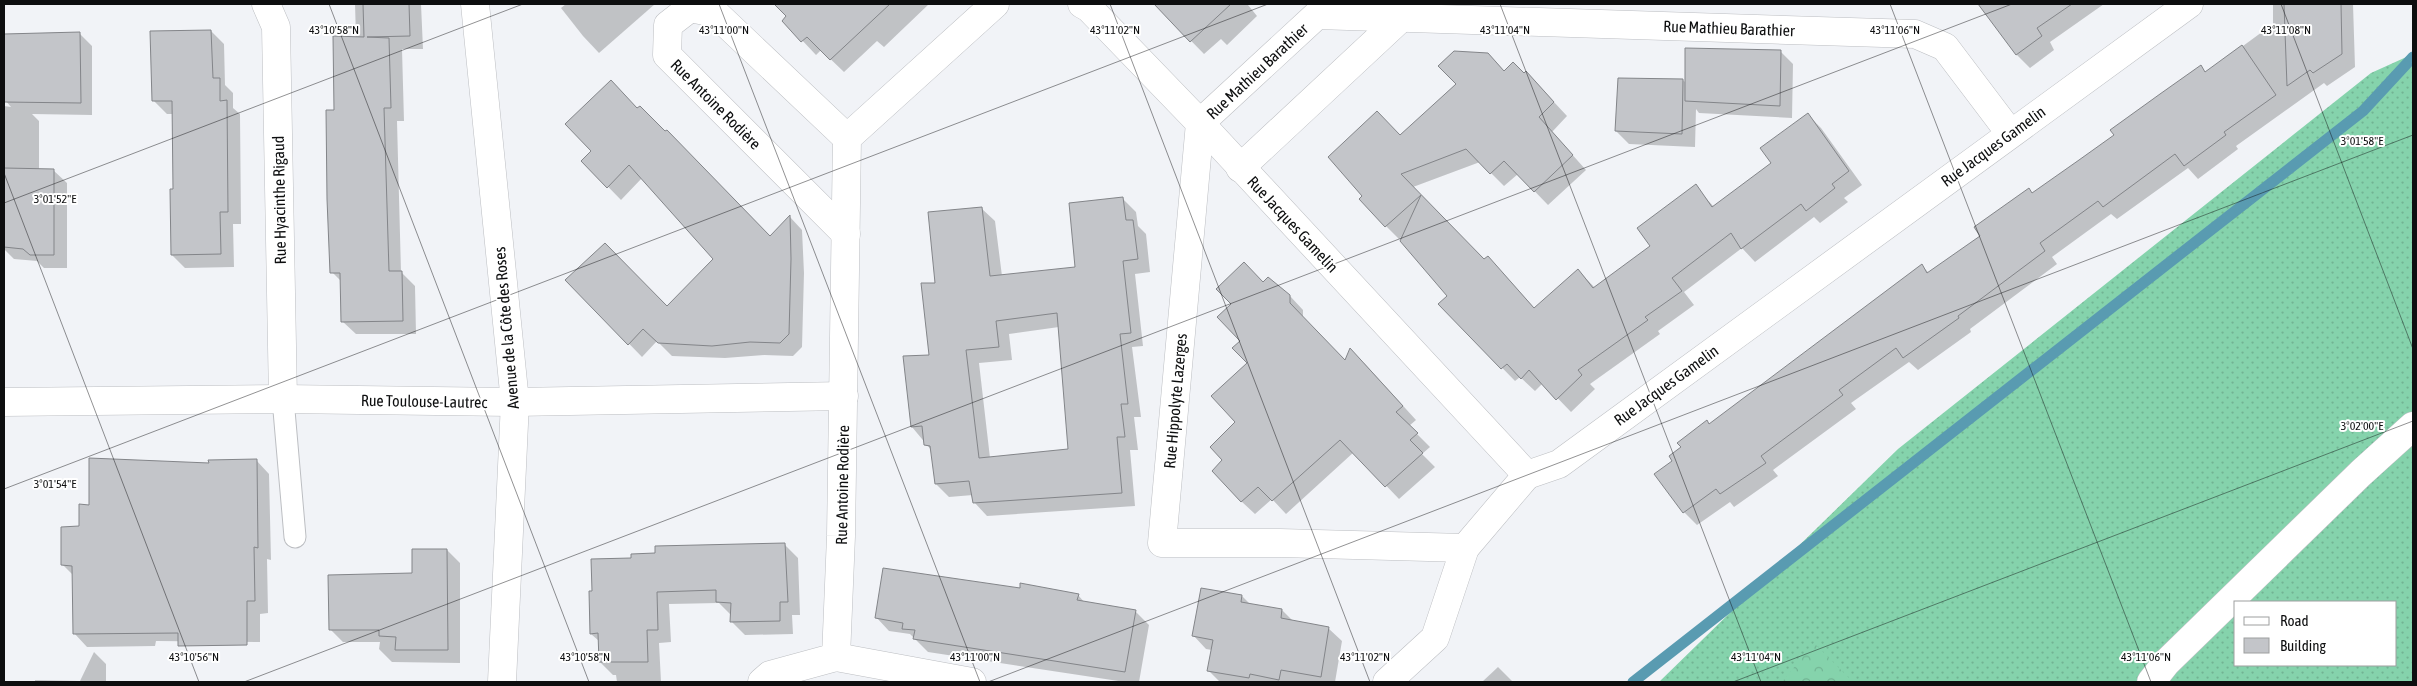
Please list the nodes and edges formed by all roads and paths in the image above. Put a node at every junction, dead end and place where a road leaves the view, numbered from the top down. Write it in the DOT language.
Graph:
graph roads {
  1 [pos="266,4"];
  2 [pos="475,4"];
  3 [pos="995,4"];
  4 [pos="1082,4"];
  5 [pos="2189,4"];
  6 [pos="1402,17"];
  7 [pos="1200,123"];
  8 [pos="2010,133"];
  9 [pos="847,138"];
  10 [pos="1240,168"];
  11 [pos="846,234"];
  12 [pos="844,396"];
  13 [pos="283,399"];
  14 [pos="4,402"];
  15 [pos="515,402"];
  16 [pos="2413,426"];
  17 [pos="1527,475"];
  18 [pos="295,537"];
  19 [pos="1466,548"];
  20 [pos="836,657"];
  21 [pos="502,682"];
  22 [pos="762,682"];
  23 [pos="972,682"];
  24 [pos="1387,682"];
  25 [pos="2151,682"];
  1 -- 13 [label="street, Rue Hyacinthe Rigaud"];
  2 -- 15 [label="street, Avenue de la Côte des Roses"];
  3 -- 9 [label="street"];
  4 -- 7 [label="street"];
  5 -- 8 [label="street, Rue Jacques Gamelin"];
  6 -- 7 [label="street, Rue Mathieu Barathier"];
  6 -- 8 [label="street, Rue Mathieu Barathier"];
  6 -- 10 [label="street"];
  7 -- 10 [label="street, Rue Jacques Gamelin"];
  7 -- 19 [label="street, Rue Hippolyte Lazerges"];
  8 -- 17 [label="street, Rue Jacques Gamelin"];
  9 -- 11 [label="street, Rue Antoine Rodière"];
  9 -- 11 [label="street, Rue Antoine Rodière"];
  10 -- 17 [label="street, Rue Jacques Gamelin"];
  11 -- 12 [label="street, Rue Antoine Rodière"];
  12 -- 15 [label="street, Rue Toulouse-Lautrec"];
  12 -- 20 [label="street, Rue Antoine Rodière"];
  13 -- 14 [label="street, Rue Toulouse-Lautrec"];
  13 -- 15 [label="street, Rue Toulouse-Lautrec"];
  13 -- 18 [label="lane"];
  15 -- 21 [label="street, Avenue de la Côte des Roses"];
  16 -- 25 [label="street"];
  17 -- 19 [label="street"];
  19 -- 24 [label="street"];
  20 -- 22 [label="street"];
  20 -- 23 [label="street"];
}
